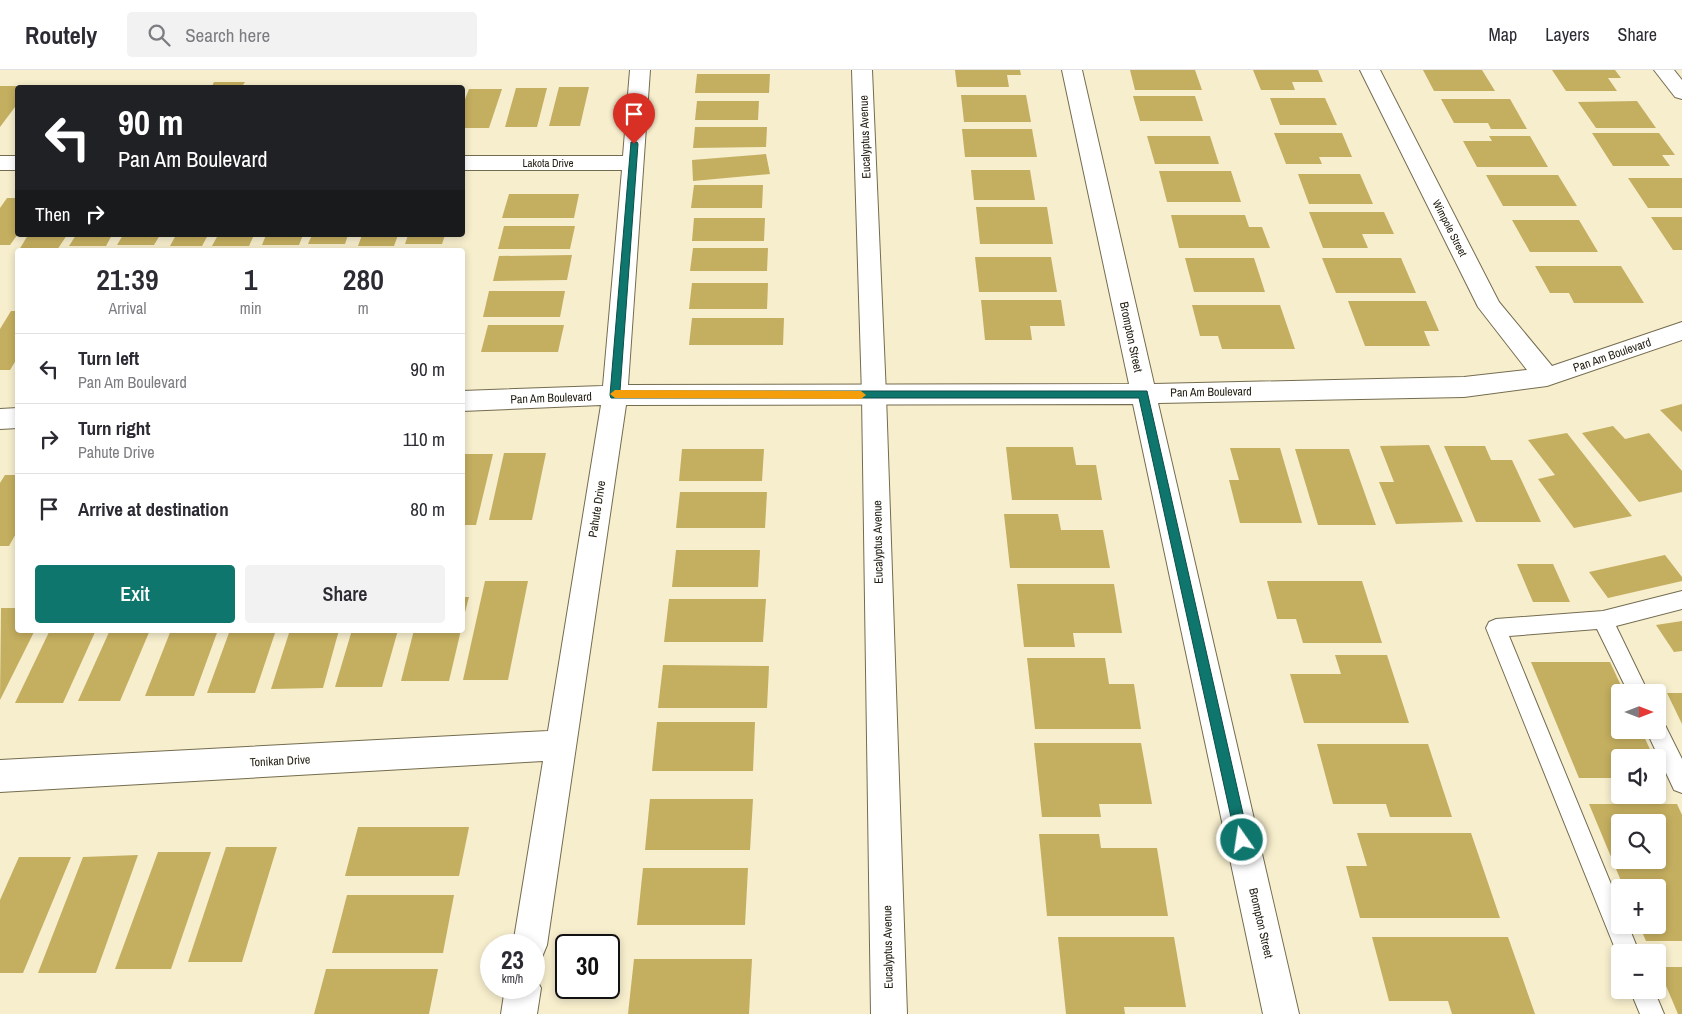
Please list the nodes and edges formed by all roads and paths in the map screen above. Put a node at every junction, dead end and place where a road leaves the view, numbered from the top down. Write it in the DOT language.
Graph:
graph roads {
  1 [pos="640,70"];
  2 [pos="862,70"];
  3 [pos="1072,70"];
  4 [pos="1370,70"];
  5 [pos="1664,70"];
  6 [pos="1682,93"];
  7 [pos="0,163"];
  8 [pos="15,163"];
  9 [pos="465,163"];
  10 [pos="632,163"];
  11 [pos="1682,331"];
  12 [pos="1547,376"];
  13 [pos="1143,394"];
  14 [pos="615,395"];
  15 [pos="874,395"];
  16 [pos="465,401"];
  17 [pos="15,418"];
  18 [pos="0,419"];
  19 [pos="1682,600"];
  20 [pos="1603,620"];
  21 [pos="1634,684"];
  22 [pos="1661,739"];
  23 [pos="561,745"];
  24 [pos="0,776"];
  25 [pos="1682,782"];
  26 [pos="532,934"];
  27 [pos="1624,944"];
  28 [pos="521,999"];
  29 [pos="1646,999"];
  30 [pos="519,1014"];
  31 [pos="889,1014"];
  32 [pos="1281,1014"];
  33 [pos="1652,1014"];
  1 -- 10 [label="street, Pahute Drive"];
  2 -- 15 [label="street, Eucalyptus Avenue"];
  3 -- 13 [label="street, Brompton Street"];
  4 -- 12 [label="street, Wimpole Street"];
  5 -- 6 [label="street"];
  7 -- 8 [label="street"];
  9 -- 10 [label="street, Lakota Drive"];
  10 -- 14 [label="street, Pahute Drive"];
  11 -- 12 [label="street, Pan Am Boulevard"];
  12 -- 13 [label="street, Pan Am Boulevard"];
  13 -- 15 [label="street, Pan Am Boulevard"];
  13 -- 32 [label="street, Brompton Street"];
  14 -- 15 [label="street, Pan Am Boulevard"];
  14 -- 16 [label="street, Pan Am Boulevard"];
  14 -- 23 [label="street, Pahute Drive"];
  15 -- 31 [label="street, Eucalyptus Avenue"];
  17 -- 18 [label="street"];
  19 -- 20 [label="lane"];
  20 -- 21 [label="lane"];
  20 -- 27 [label="lane"];
  22 -- 25 [label="lane"];
  23 -- 24 [label="street, Tonikan Drive"];
  23 -- 26 [label="street, Pahute Drive"];
  28 -- 30 [label="street"];
  29 -- 33 [label="lane"];
}
